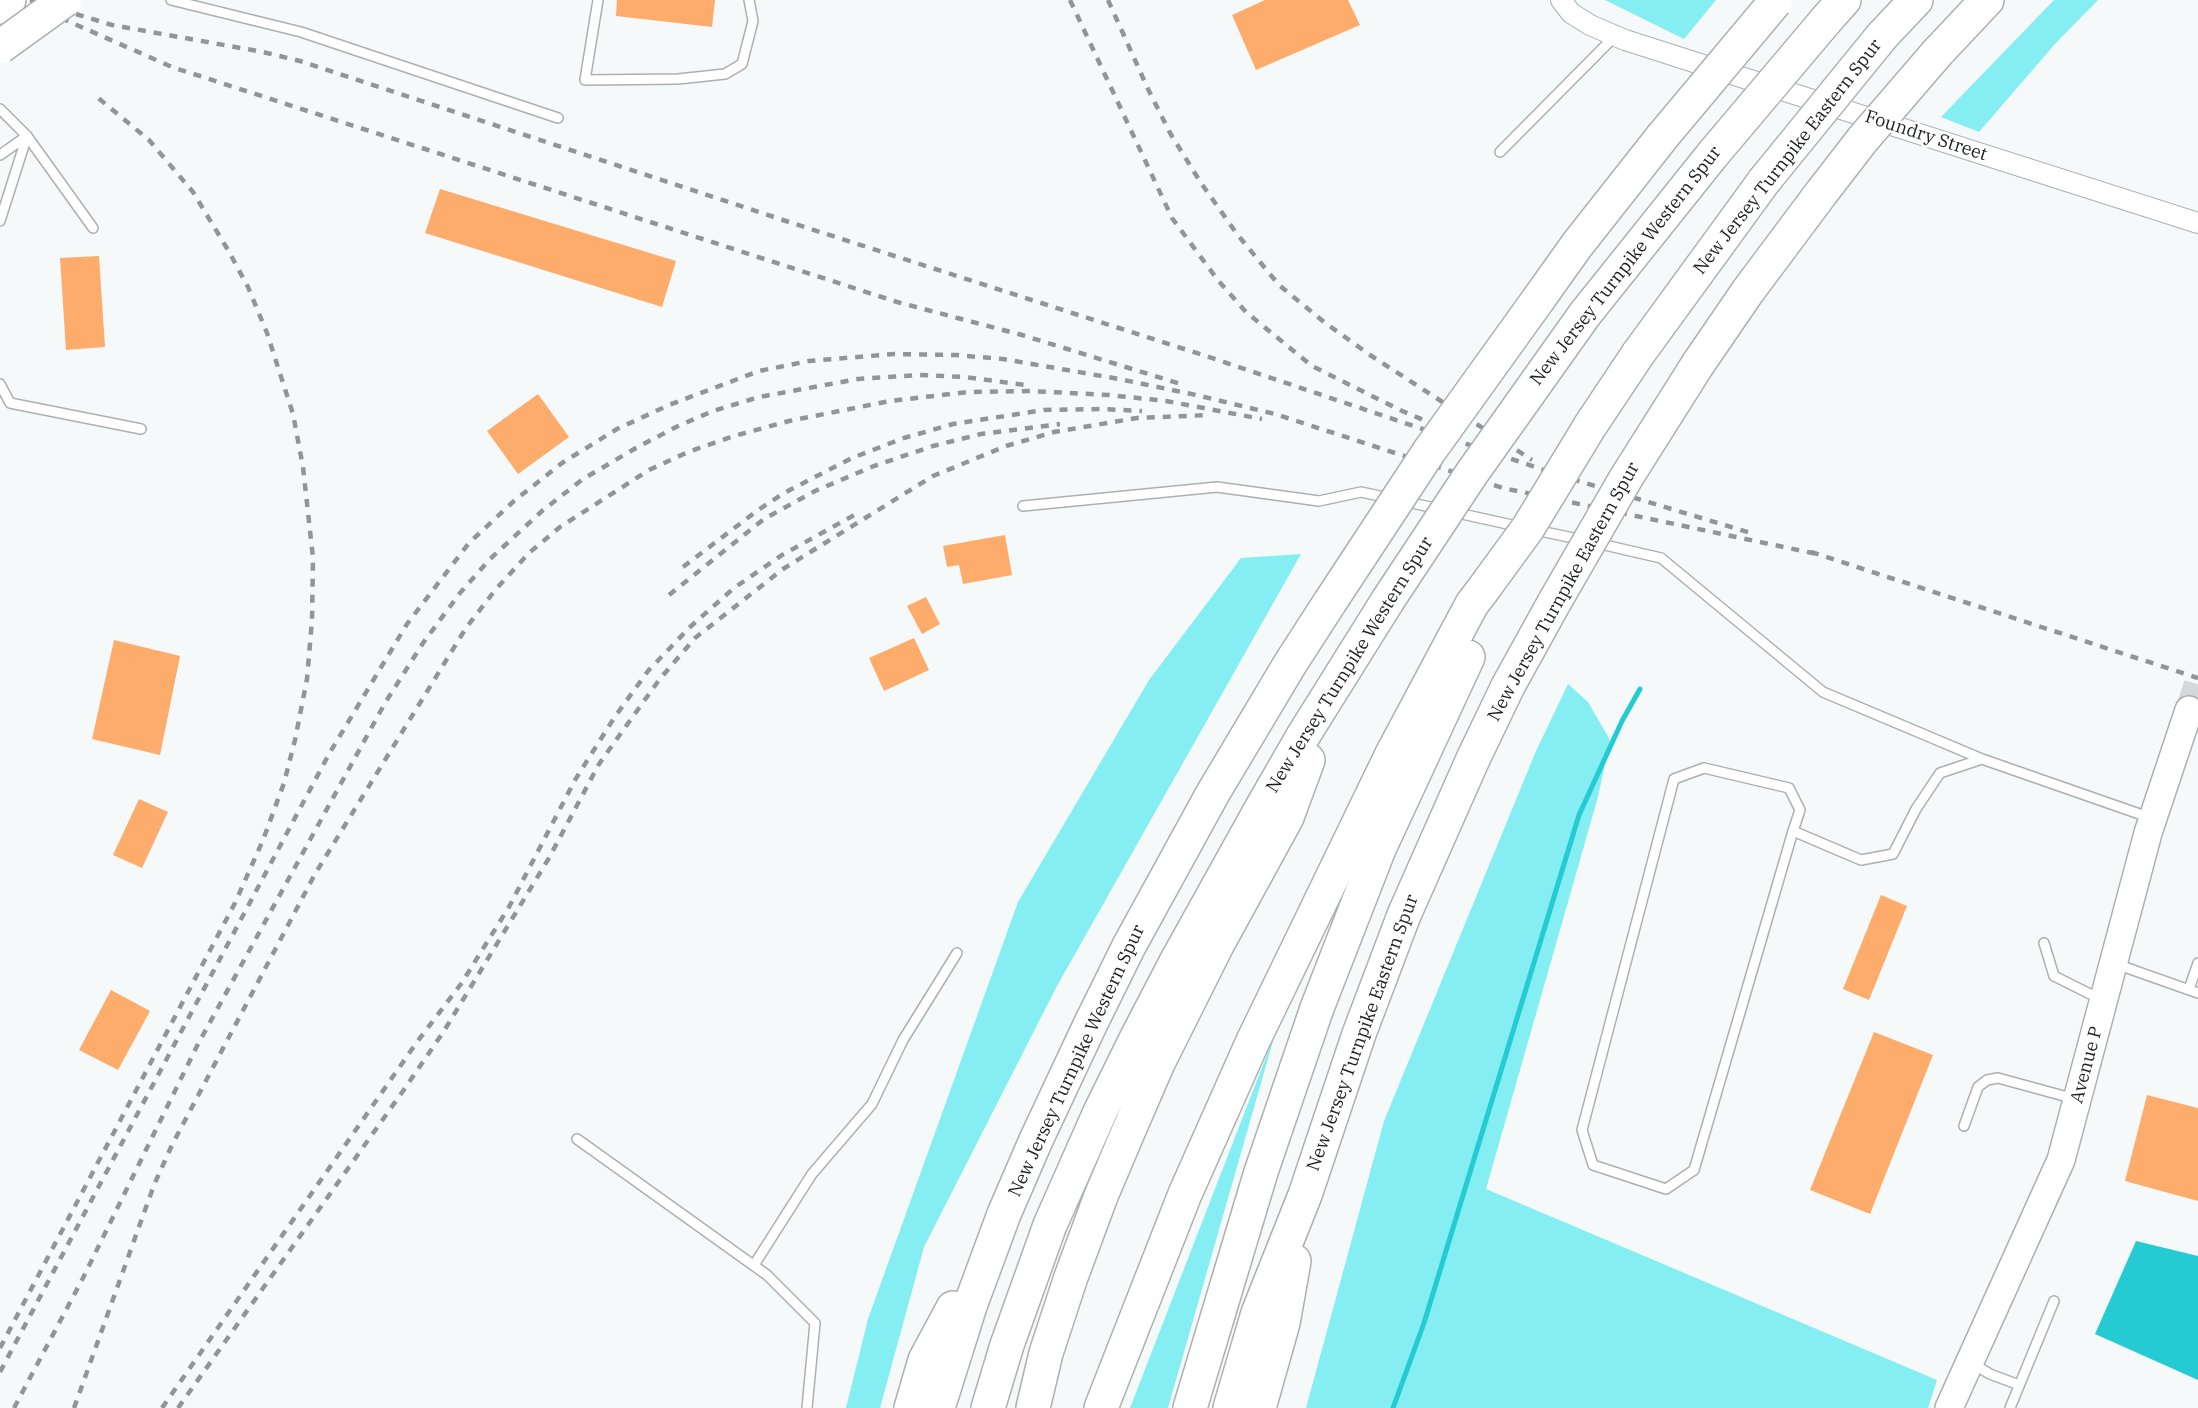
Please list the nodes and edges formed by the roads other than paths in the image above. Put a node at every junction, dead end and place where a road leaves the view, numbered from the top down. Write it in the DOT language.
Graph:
graph roads {
  1 [pos="9,0"];
  2 [pos="65,0"];
  3 [pos="171,0"];
  4 [pos="598,0"];
  5 [pos="749,0"];
  6 [pos="1561,0"];
  7 [pos="1916,0"];
  8 [pos="1987,0"];
  9 [pos="1776,1"];
  10 [pos="0,7"];
  11 [pos="1835,10"];
  12 [pos="1615,36"];
  13 [pos="0,47"];
  14 [pos="0,109"];
  15 [pos="558,118"];
  16 [pos="27,136"];
  17 [pos="1500,152"];
  18 [pos="0,155"];
  19 [pos="0,221"];
  20 [pos="2198,223"];
  21 [pos="93,228"];
  22 [pos="0,384"];
  23 [pos="141,429"];
  24 [pos="1023,506"];
  25 [pos="1491,593"];
  26 [pos="1339,678"];
  27 [pos="2189,710"];
  28 [pos="1982,759"];
  29 [pos="2153,818"];
  30 [pos="1793,831"];
  31 [pos="2044,943"];
  32 [pos="957,953"];
  33 [pos="2114,963"];
  34 [pos="2198,963"];
  35 [pos="2194,991"];
  36 [pos="2104,1001"];
  37 [pos="2078,1100"];
  38 [pos="1964,1126"];
  39 [pos="577,1139"];
  40 [pos="1305,1195"];
  41 [pos="1004,1214"];
  42 [pos="754,1265"];
  43 [pos="2054,1301"];
  44 [pos="1969,1362"];
  45 [pos="2019,1385"];
  46 [pos="807,1408"];
  47 [pos="911,1408"];
  48 [pos="938,1408"];
  49 [pos="988,1408"];
  50 [pos="1033,1408"];
  51 [pos="1101,1408"];
  52 [pos="1190,1408"];
  53 [pos="1230,1408"];
  54 [pos="1259,1408"];
  55 [pos="1949,1408"];
  56 [pos="2010,1408"];
  1 -- 10 [label="highway"];
  2 -- 13 [label="highway, bridge"];
  3 -- 15 [label="lane"];
  4 -- 5 [label="lane"];
  6 -- 12 [label="street, Foundry Street"];
  7 -- 25 [label="highway, New Jersey Turnpike Eastern Spur, bridge"];
  8 -- 40 [label="highway, New Jersey Turnpike Eastern Spur, bridge"];
  9 -- 41 [label="highway, New Jersey Turnpike Western Spur, bridge"];
  11 -- 26 [label="highway, New Jersey Turnpike Western Spur, bridge"];
  12 -- 17 [label="lane"];
  12 -- 20 [label="street, Foundry Street"];
  14 -- 16 [label="lane"];
  16 -- 18 [label="lane"];
  16 -- 19 [label="lane"];
  16 -- 21 [label="lane"];
  22 -- 23 [label="lane"];
  24 -- 28 [label="lane"];
  25 -- 51 [label="highway, New Jersey Turnpike Eastern Spur"];
  25 -- 52 [label="highway, New Jersey Turnpike Eastern Spur"];
  26 -- 49 [label="highway, New Jersey Turnpike Western Spur"];
  26 -- 50 [label="highway"];
  27 -- 29 [label="street, Avenue P"];
  28 -- 29 [label="lane"];
  28 -- 30 [label="lane"];
  29 -- 33 [label="street, Avenue P"];
  30 -- 30 [label="lane"];
  31 -- 36 [label="lane"];
  32 -- 42 [label="lane"];
  33 -- 35 [label="lane"];
  33 -- 36 [label="street, Avenue P"];
  34 -- 35 [label="lane"];
  36 -- 37 [label="street, Avenue P"];
  37 -- 38 [label="lane"];
  37 -- 44 [label="street, Avenue P"];
  39 -- 42 [label="lane"];
  40 -- 53 [label="highway, New Jersey Turnpike Eastern Spur"];
  40 -- 54 [label="highway, New Jersey Turnpike Eastern Spur"];
  41 -- 47 [label="highway"];
  41 -- 48 [label="highway, New Jersey Turnpike Western Spur"];
  42 -- 46 [label="lane"];
  43 -- 45 [label="lane"];
  44 -- 45 [label="lane"];
  44 -- 55 [label="street, Avenue P"];
  45 -- 56 [label="lane"];
}
